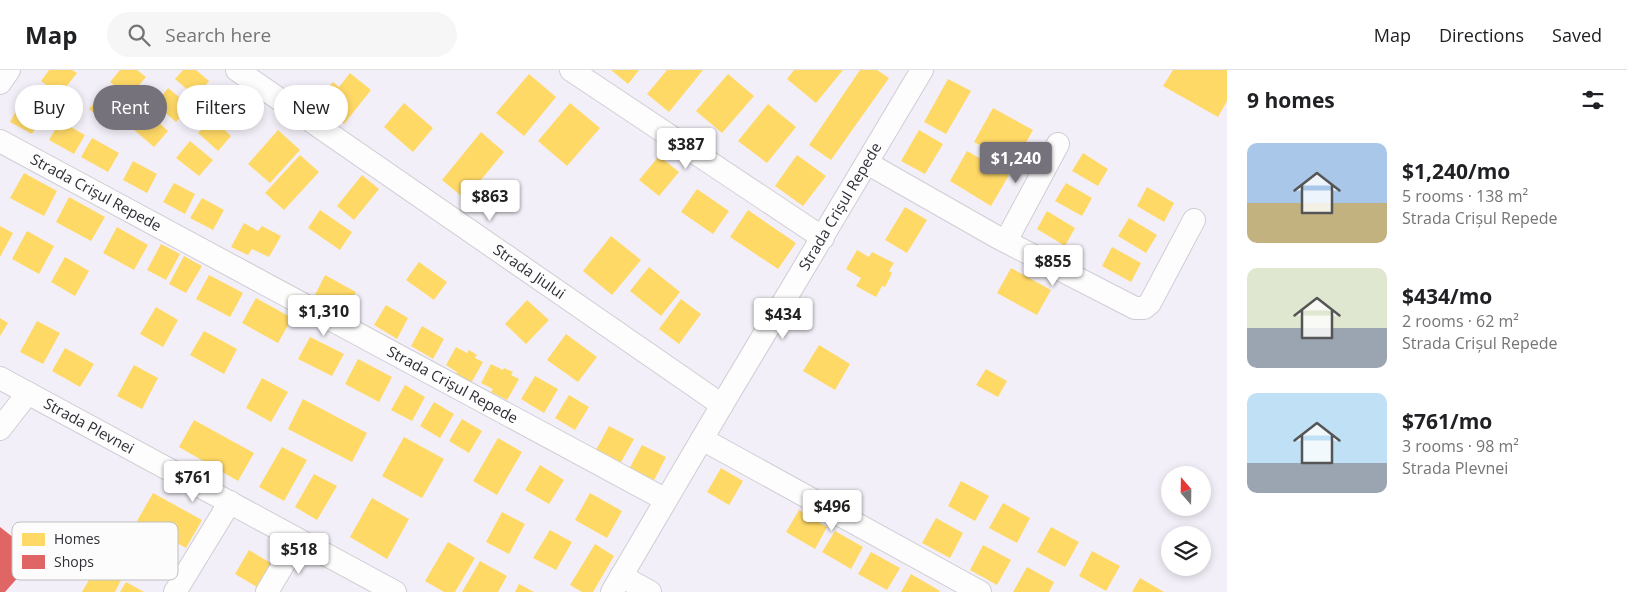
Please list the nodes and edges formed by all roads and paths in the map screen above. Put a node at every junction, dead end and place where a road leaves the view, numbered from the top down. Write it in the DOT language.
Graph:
graph roads {
  1 [pos="9,70"];
  2 [pos="237,70"];
  3 [pos="571,70"];
  4 [pos="915,73"];
  5 [pos="0,83"];
  6 [pos="0,141"];
  7 [pos="1058,144"];
  8 [pos="867,163"];
  9 [pos="1194,220"];
  10 [pos="823,238"];
  11 [pos="1006,241"];
  12 [pos="0,378"];
  13 [pos="28,393"];
  14 [pos="722,405"];
  15 [pos="0,428"];
  16 [pos="702,439"];
  17 [pos="666,500"];
  18 [pos="230,502"];
  19 [pos="298,540"];
  20 [pos="617,584"];
  21 [pos="175,592"];
  22 [pos="267,592"];
  23 [pos="395,592"];
  24 [pos="650,592"];
  25 [pos="980,592"];
  1 -- 5 [label="street"];
  2 -- 14 [label="street, Strada Jiului"];
  3 -- 10 [label="street"];
  4 -- 8 [label="street, Strada Crișul Repede"];
  6 -- 17 [label="street, Strada Crișul Repede"];
  7 -- 11 [label="street"];
  8 -- 10 [label="street, Strada Crișul Repede"];
  8 -- 11 [label="street"];
  9 -- 11 [label="street"];
  10 -- 14 [label="street, Strada Crișul Repede"];
  12 -- 13 [label="street, Strada Plevnei"];
  13 -- 15 [label="street"];
  13 -- 18 [label="street, Strada Plevnei"];
  14 -- 16 [label="street, Strada Crișul Repede"];
  16 -- 17 [label="street, Strada Crișul Repede"];
  16 -- 25 [label="street"];
  17 -- 20 [label="street, Strada Crișul Repede"];
  18 -- 19 [label="street, Strada Plevnei"];
  18 -- 21 [label="street"];
  19 -- 22 [label="street"];
  19 -- 23 [label="street, Strada Plevnei"];
  20 -- 24 [label="street"];
}
